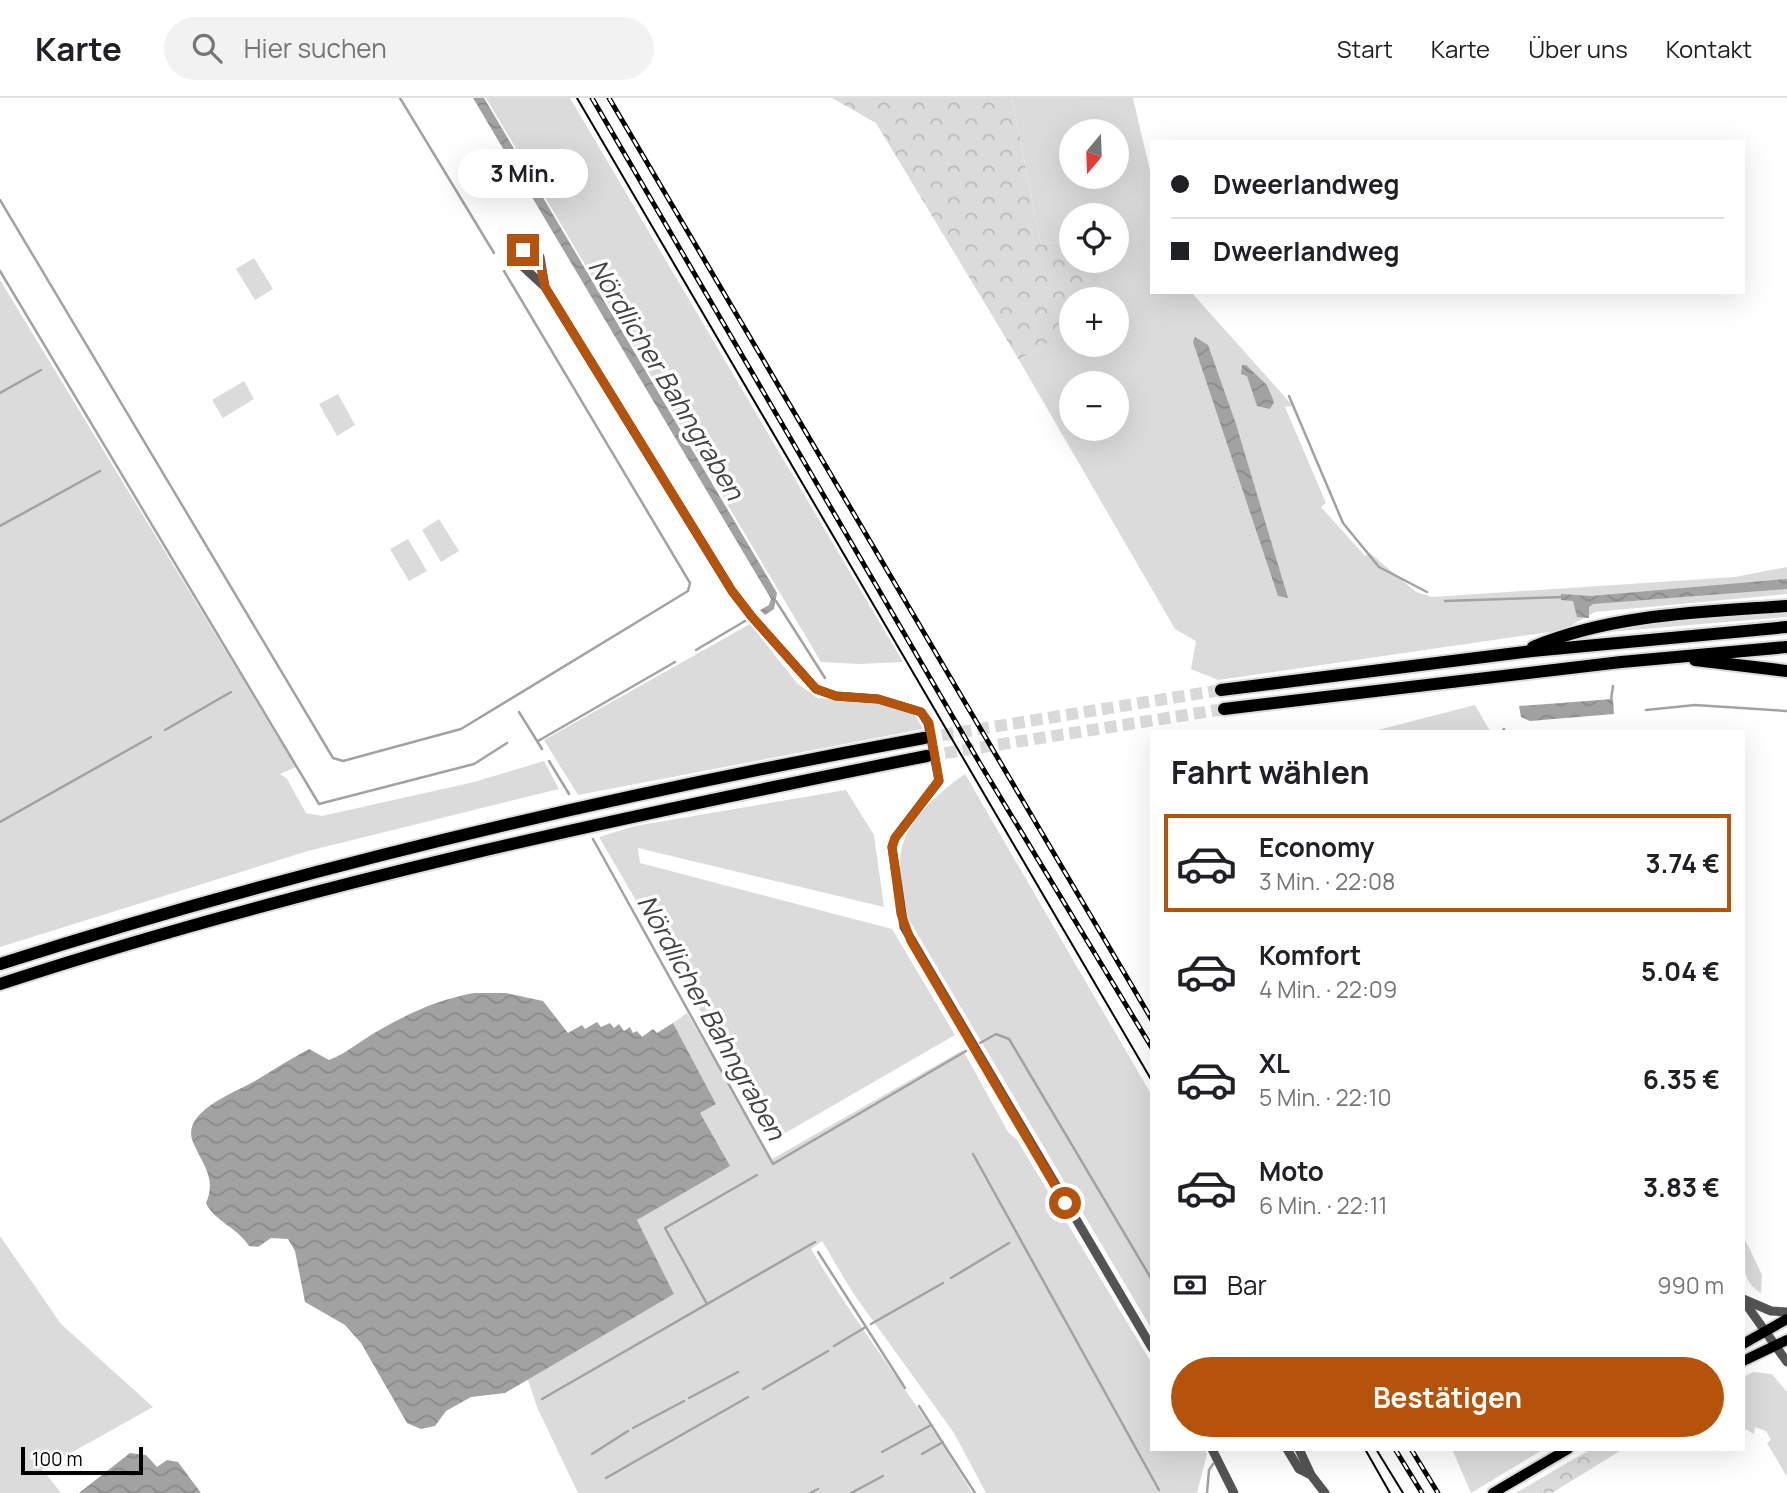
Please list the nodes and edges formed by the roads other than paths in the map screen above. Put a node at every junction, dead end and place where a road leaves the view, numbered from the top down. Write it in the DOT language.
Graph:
graph roads {
  1 [pos="545,287"];
  2 [pos="1787,606"];
  3 [pos="1787,627"];
  4 [pos="1787,647"];
  5 [pos="1519,653"];
  6 [pos="1673,657"];
  7 [pos="1787,671"];
  8 [pos="1221,690"];
  9 [pos="1224,709"];
  10 [pos="924,738"];
  11 [pos="927,757"];
  12 [pos="0,964"];
  13 [pos="0,984"];
  14 [pos="1745,1301"];
  15 [pos="1745,1303"];
  16 [pos="1787,1312"];
  17 [pos="1787,1319"];
  18 [pos="1764,1332"];
  19 [pos="1787,1332"];
  20 [pos="1787,1340"];
  21 [pos="1745,1343"];
  22 [pos="1150,1345"];
  23 [pos="1774,1346"];
  24 [pos="1745,1360"];
  25 [pos="1787,1362"];
  26 [pos="1213,1451"];
  27 [pos="1288,1451"];
  28 [pos="1300,1451"];
  29 [pos="1566,1451"];
  30 [pos="1311,1475"];
  31 [pos="1234,1493"];
  32 [pos="1325,1493"];
  33 [pos="1493,1493"];
  1 -- 22 [label="street"];
  2 -- 5 [label="highway"];
  3 -- 5 [label="highway"];
  4 -- 6 [label="highway"];
  5 -- 8 [label="highway"];
  6 -- 7 [label="highway"];
  6 -- 9 [label="highway"];
  10 -- 12 [label="highway"];
  11 -- 13 [label="highway"];
  14 -- 16 [label="street"];
  15 -- 18 [label="street"];
  17 -- 18 [label="main road"];
  18 -- 21 [label="main road"];
  18 -- 23 [label="street"];
  19 -- 23 [label="main road"];
  20 -- 23 [label="main road"];
  23 -- 24 [label="main road"];
  23 -- 25 [label="street"];
  26 -- 31 [label="street"];
  27 -- 30 [label="street"];
  28 -- 30 [label="street"];
  29 -- 33 [label="main road"];
  30 -- 32 [label="street"];
}
